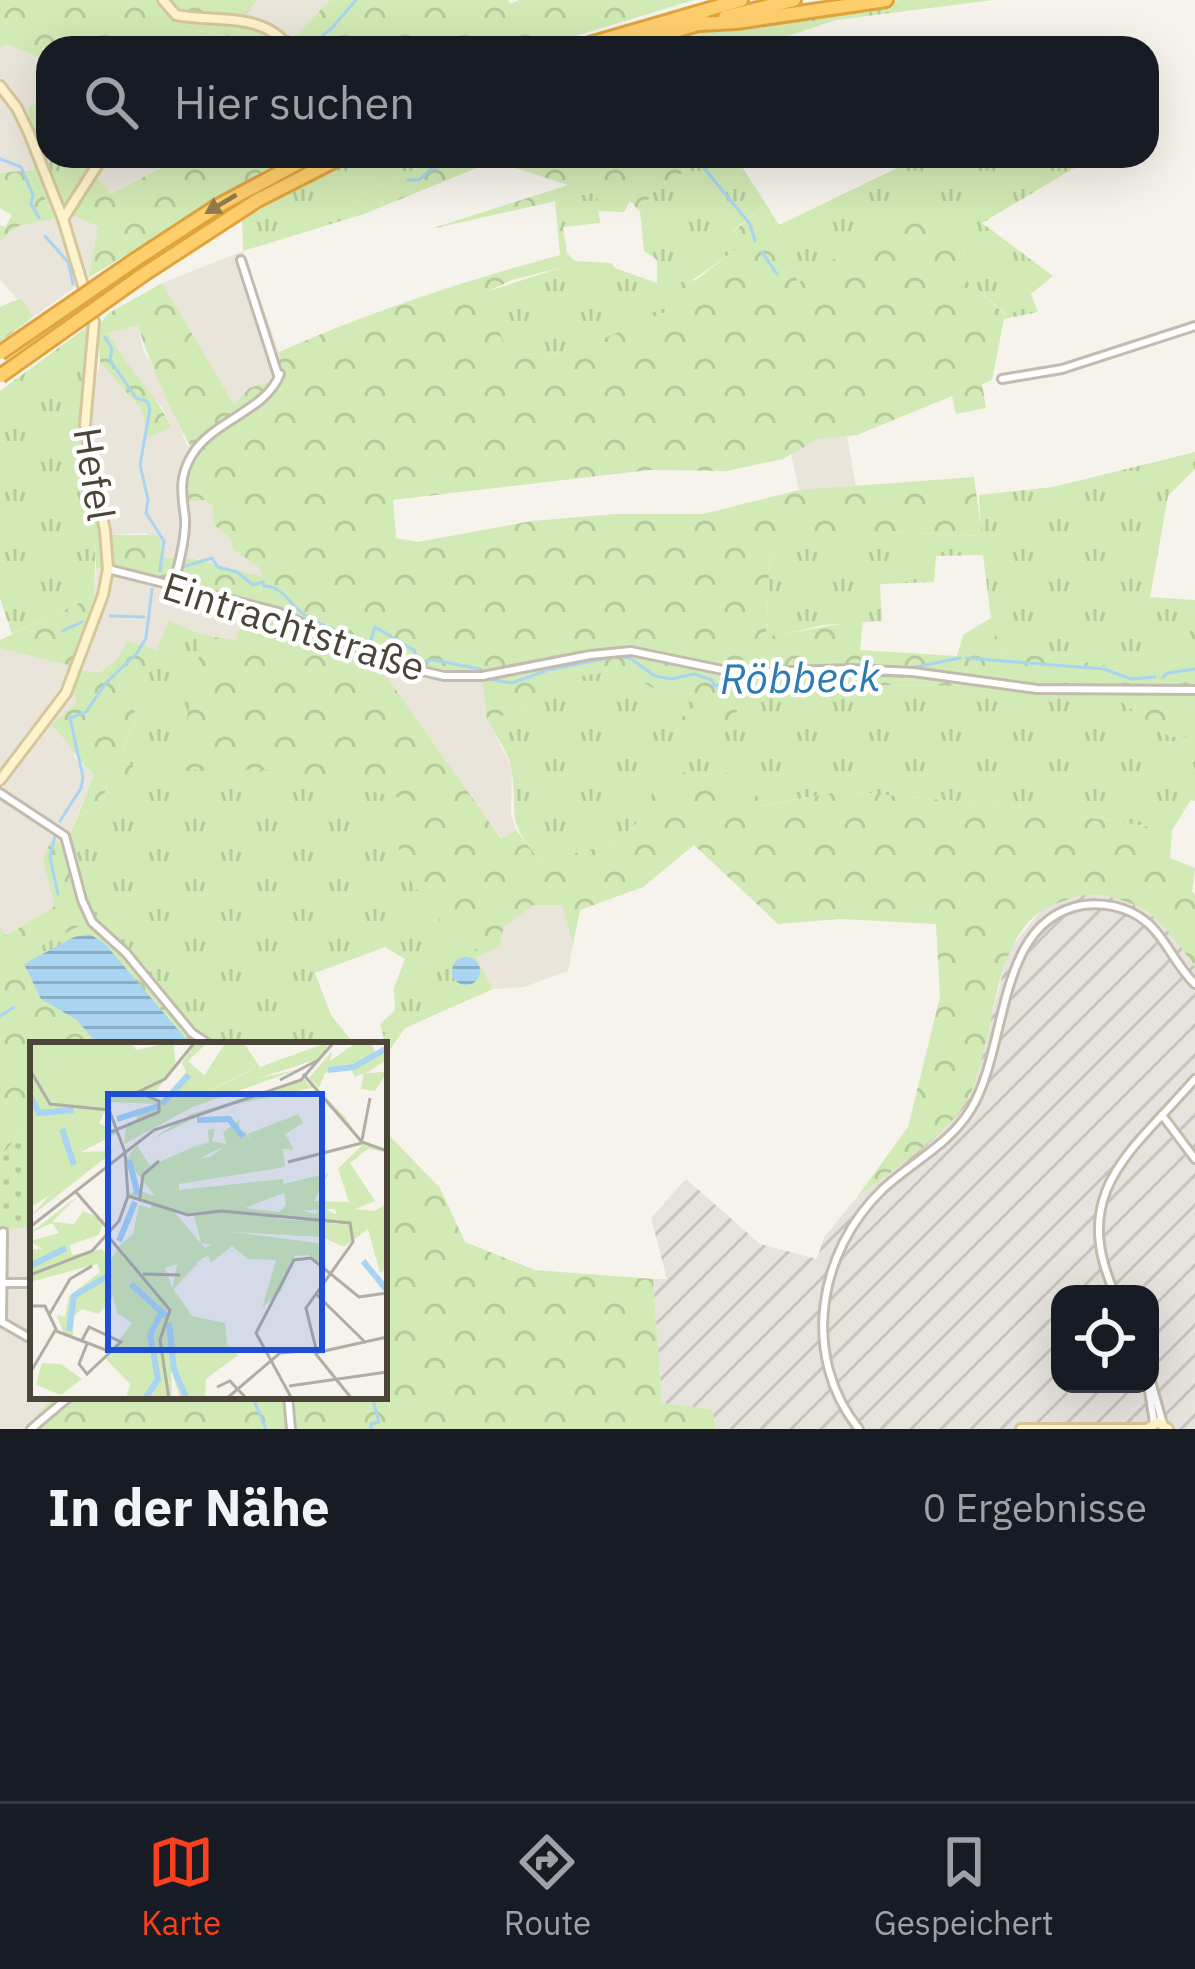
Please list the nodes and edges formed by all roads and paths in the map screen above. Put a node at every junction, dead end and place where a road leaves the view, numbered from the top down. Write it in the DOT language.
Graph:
graph roads {
  1 [pos="163,0"];
  2 [pos="720,0"];
  3 [pos="741,0"];
  4 [pos="794,0"];
  5 [pos="886,0"];
  6 [pos="696,18"];
  7 [pos="280,36"];
  8 [pos="624,36"];
  9 [pos="649,36"];
  10 [pos="0,86"];
  11 [pos="36,151"];
  12 [pos="43,168"];
  13 [pos="95,168"];
  14 [pos="288,168"];
  15 [pos="321,168"];
  16 [pos="63,219"];
  17 [pos="241,260"];
  18 [pos="1195,326"];
  19 [pos="0,353"];
  20 [pos="0,376"];
  21 [pos="1002,379"];
  22 [pos="108,569"];
  23 [pos="174,583"];
  24 [pos="1195,690"];
  25 [pos="0,780"];
  26 [pos="0,793"];
  27 [pos="1195,984"];
  28 [pos="206,1042"];
  29 [pos="1195,1079"];
  30 [pos="1162,1115"];
  31 [pos="1195,1159"];
  32 [pos="3,1232"];
  33 [pos="1,1261"];
  34 [pos="2,1283"];
  35 [pos="1112,1285"];
  36 [pos="1,1321"];
  37 [pos="30,1338"];
  38 [pos="1151,1393"];
  39 [pos="66,1399"];
  40 [pos="288,1399"];
  41 [pos="1155,1427"];
  42 [pos="1095,1428"];
  43 [pos="31,1429"];
  44 [pos="292,1429"];
  45 [pos="859,1429"];
  46 [pos="1021,1429"];
  1 -- 7 [label="main road"];
  2 -- 6 [label="highway"];
  3 -- 6 [label="highway"];
  4 -- 6 [label="highway"];
  5 -- 6 [label="highway"];
  6 -- 8 [label="highway"];
  6 -- 9 [label="highway"];
  10 -- 11 [label="main road, Hefel"];
  12 -- 16 [label="main road, Hefel"];
  13 -- 16 [label="main road"];
  14 -- 19 [label="highway, one-way, bridge"];
  15 -- 20 [label="highway, bridge"];
  16 -- 22 [label="main road, Hefel"];
  17 -- 23 [label="street, Hefel"];
  18 -- 21 [label="street"];
  22 -- 23 [label="street, Eintrachtstraße"];
  22 -- 25 [label="main road, Hefel"];
  23 -- 24 [label="street, Eintrachtstraße"];
  26 -- 28 [label="street"];
  27 -- 45 [label="street"];
  29 -- 30 [label="street"];
  30 -- 31 [label="street"];
  30 -- 35 [label="street"];
  32 -- 33 [label="street"];
  33 -- 34 [label="street"];
  34 -- 36 [label="street"];
  36 -- 37 [label="street"];
  38 -- 41 [label="street"];
  39 -- 43 [label="street"];
  40 -- 44 [label="street"];
  41 -- 42 [label="main road"];
  42 -- 46 [label="main road"];
}
